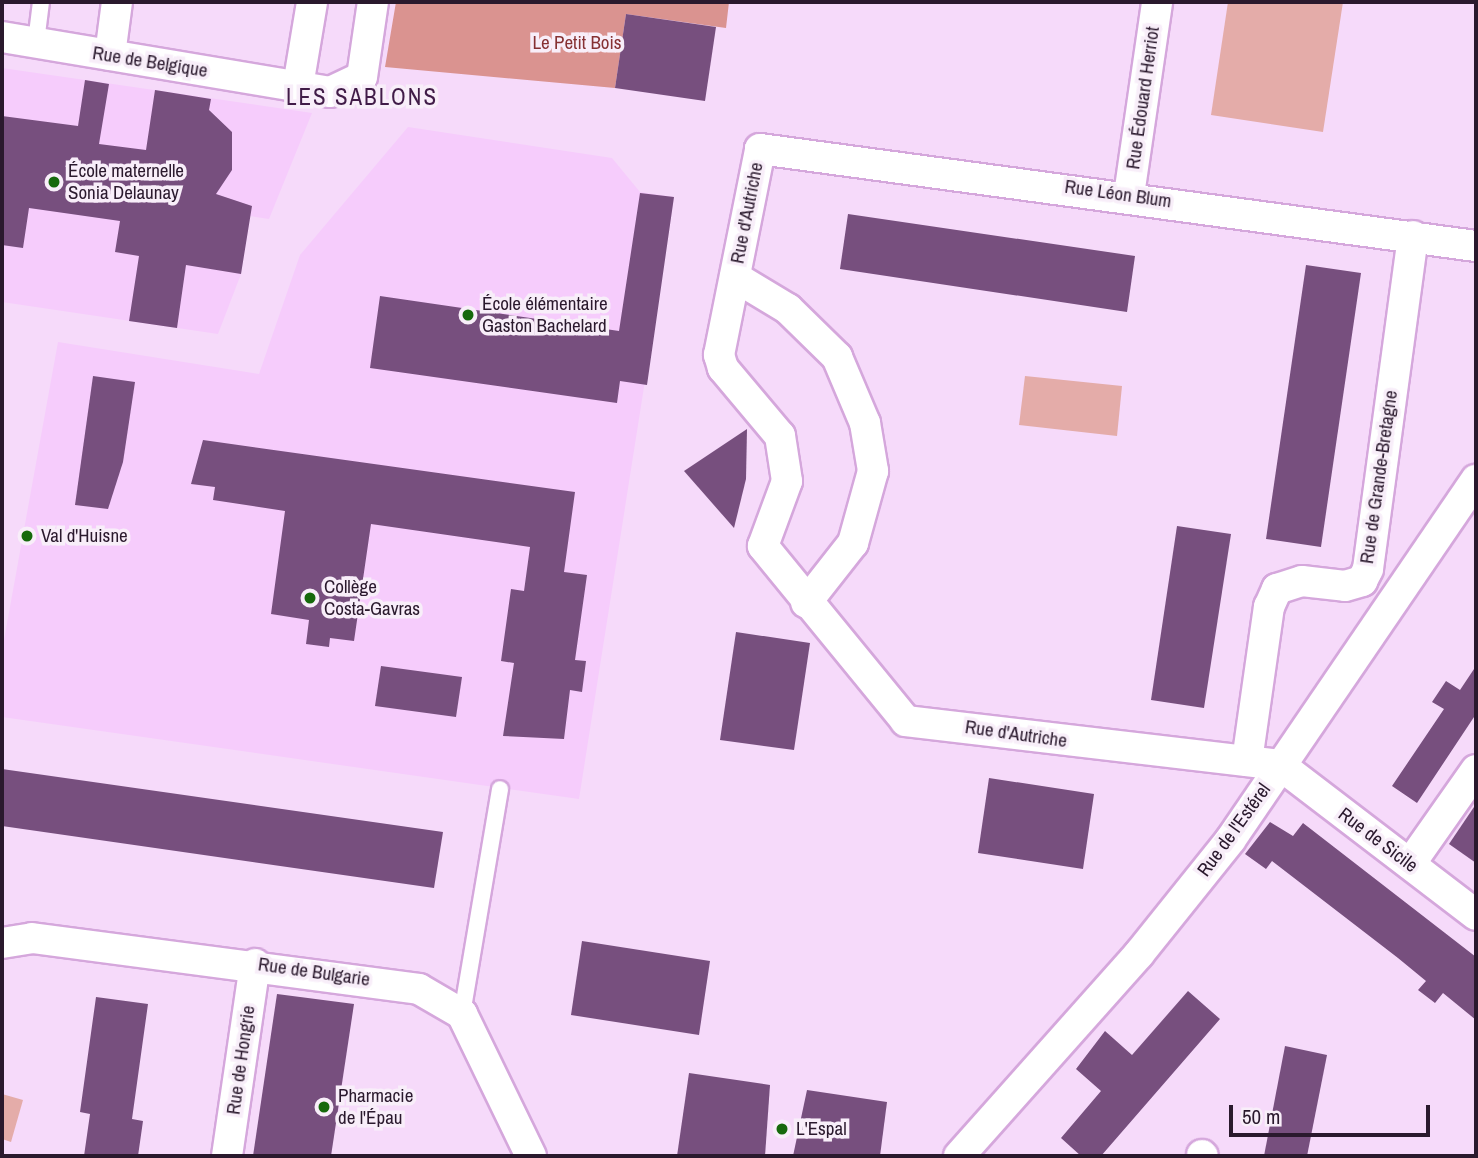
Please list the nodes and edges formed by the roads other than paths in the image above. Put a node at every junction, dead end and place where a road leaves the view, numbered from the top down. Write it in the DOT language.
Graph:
graph roads {
  1 [pos="41,2"];
  2 [pos="117,2"];
  3 [pos="312,2"];
  4 [pos="373,2"];
  5 [pos="1157,2"];
  6 [pos="2,37"];
  7 [pos="36,43"];
  8 [pos="110,55"];
  9 [pos="298,86"];
  10 [pos="760,149"];
  11 [pos="1129,195"];
  12 [pos="1413,236"];
  13 [pos="1476,246"];
  14 [pos="735,277"];
  15 [pos="1476,480"];
  16 [pos="806,603"];
  17 [pos="1247,761"];
  18 [pos="1280,765"];
  19 [pos="1476,770"];
  20 [pos="500,789"];
  21 [pos="1410,864"];
  22 [pos="1476,915"];
  23 [pos="2,943"];
  24 [pos="255,964"];
  25 [pos="469,1026"];
  26 [pos="227,1156"];
  27 [pos="531,1156"];
  28 [pos="959,1156"];
  1 -- 7 [label="lane"];
  2 -- 8 [label="street"];
  3 -- 9 [label="street"];
  4 -- 9 [label="street, Rue de Belgique"];
  5 -- 11 [label="street, Rue Édouard Herriot"];
  6 -- 7 [label="street, Rue de Belgique"];
  7 -- 8 [label="street, Rue de Belgique"];
  8 -- 9 [label="street, Rue de Belgique"];
  10 -- 11 [label="street, Rue Léon Blum"];
  10 -- 14 [label="street, Rue d'Autriche"];
  11 -- 12 [label="street, Rue Léon Blum"];
  12 -- 13 [label="street, Rue Léon Blum"];
  12 -- 17 [label="street, Rue de Grande-Bretagne"];
  14 -- 16 [label="street, Rue d'Autriche"];
  14 -- 16 [label="street, Rue d'Autriche"];
  15 -- 18 [label="street, Rue de l'Estérel"];
  16 -- 17 [label="street, Rue d'Autriche"];
  17 -- 18 [label="street, Rue d'Autriche"];
  18 -- 21 [label="street, Rue de Sicile"];
  18 -- 28 [label="street, Rue de l'Estérel"];
  19 -- 21 [label="street"];
  20 -- 25 [label="lane"];
  21 -- 22 [label="street, Rue de Sicile"];
  23 -- 24 [label="street, Rue de Bulgarie"];
  24 -- 25 [label="street, Rue de Bulgarie"];
  24 -- 26 [label="street, Rue de Hongrie"];
  25 -- 27 [label="street"];
}
